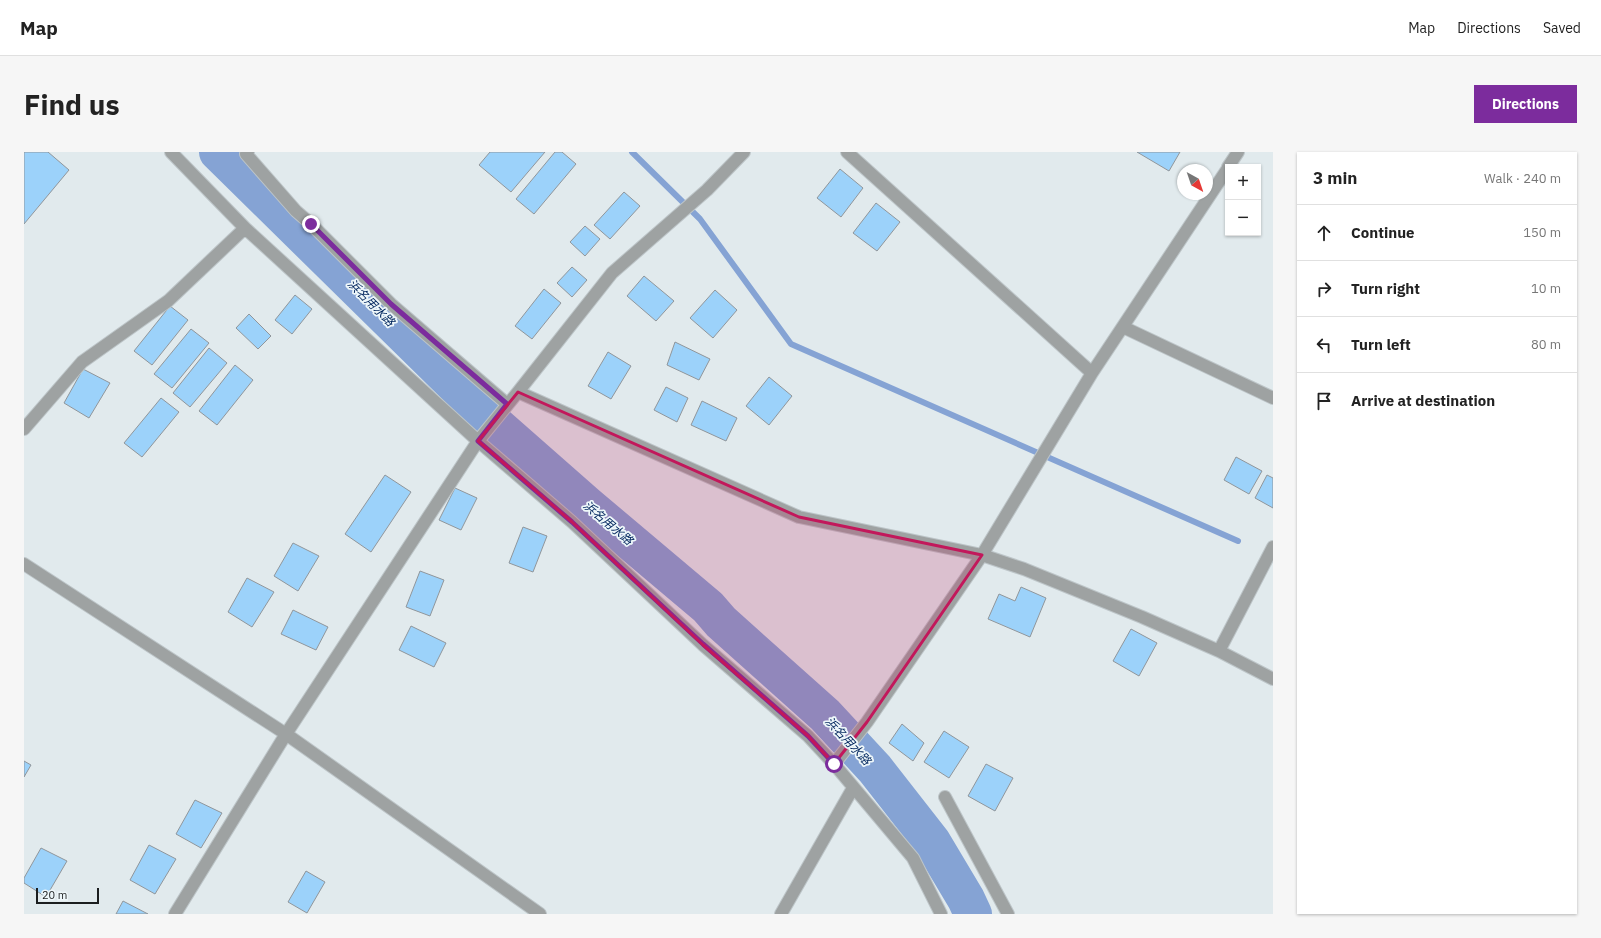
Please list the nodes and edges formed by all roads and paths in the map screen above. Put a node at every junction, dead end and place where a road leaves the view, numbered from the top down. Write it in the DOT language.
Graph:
graph roads {
  1 [pos="171,152"];
  2 [pos="248,152"];
  3 [pos="744,152"];
  4 [pos="847,152"];
  5 [pos="1238,152"];
  6 [pos="1230,164"];
  7 [pos="1225,172"];
  8 [pos="244,228"];
  9 [pos="1123,327"];
  10 [pos="1092,374"];
  11 [pos="518,392"];
  12 [pos="1273,398"];
  13 [pos="505,407"];
  14 [pos="24,429"];
  15 [pos="478,441"];
  16 [pos="1273,547"];
  17 [pos="982,555"];
  18 [pos="24,564"];
  19 [pos="1219,651"];
  20 [pos="1273,679"];
  21 [pos="286,734"];
  22 [pos="834,764"];
  23 [pos="853,788"];
  24 [pos="945,797"];
  25 [pos="175,914"];
  26 [pos="540,914"];
  27 [pos="781,914"];
  28 [pos="941,914"];
  29 [pos="1008,914"];
  1 -- 8 [label="street"];
  2 -- 13 [label="street"];
  3 -- 11 [label="street"];
  4 -- 10 [label="street"];
  5 -- 6 [label="street"];
  7 -- 9 [label="street"];
  8 -- 14 [label="street"];
  8 -- 15 [label="street"];
  9 -- 10 [label="street"];
  9 -- 12 [label="street"];
  10 -- 17 [label="street"];
  11 -- 13 [label="street"];
  11 -- 17 [label="street"];
  13 -- 15 [label="street"];
  15 -- 21 [label="street"];
  15 -- 22 [label="street"];
  16 -- 19 [label="street"];
  17 -- 19 [label="street"];
  17 -- 22 [label="street"];
  18 -- 21 [label="street"];
  19 -- 20 [label="street"];
  21 -- 25 [label="street"];
  21 -- 26 [label="street"];
  22 -- 23 [label="street"];
  23 -- 27 [label="street"];
  23 -- 28 [label="street"];
  24 -- 29 [label="street"];
}
